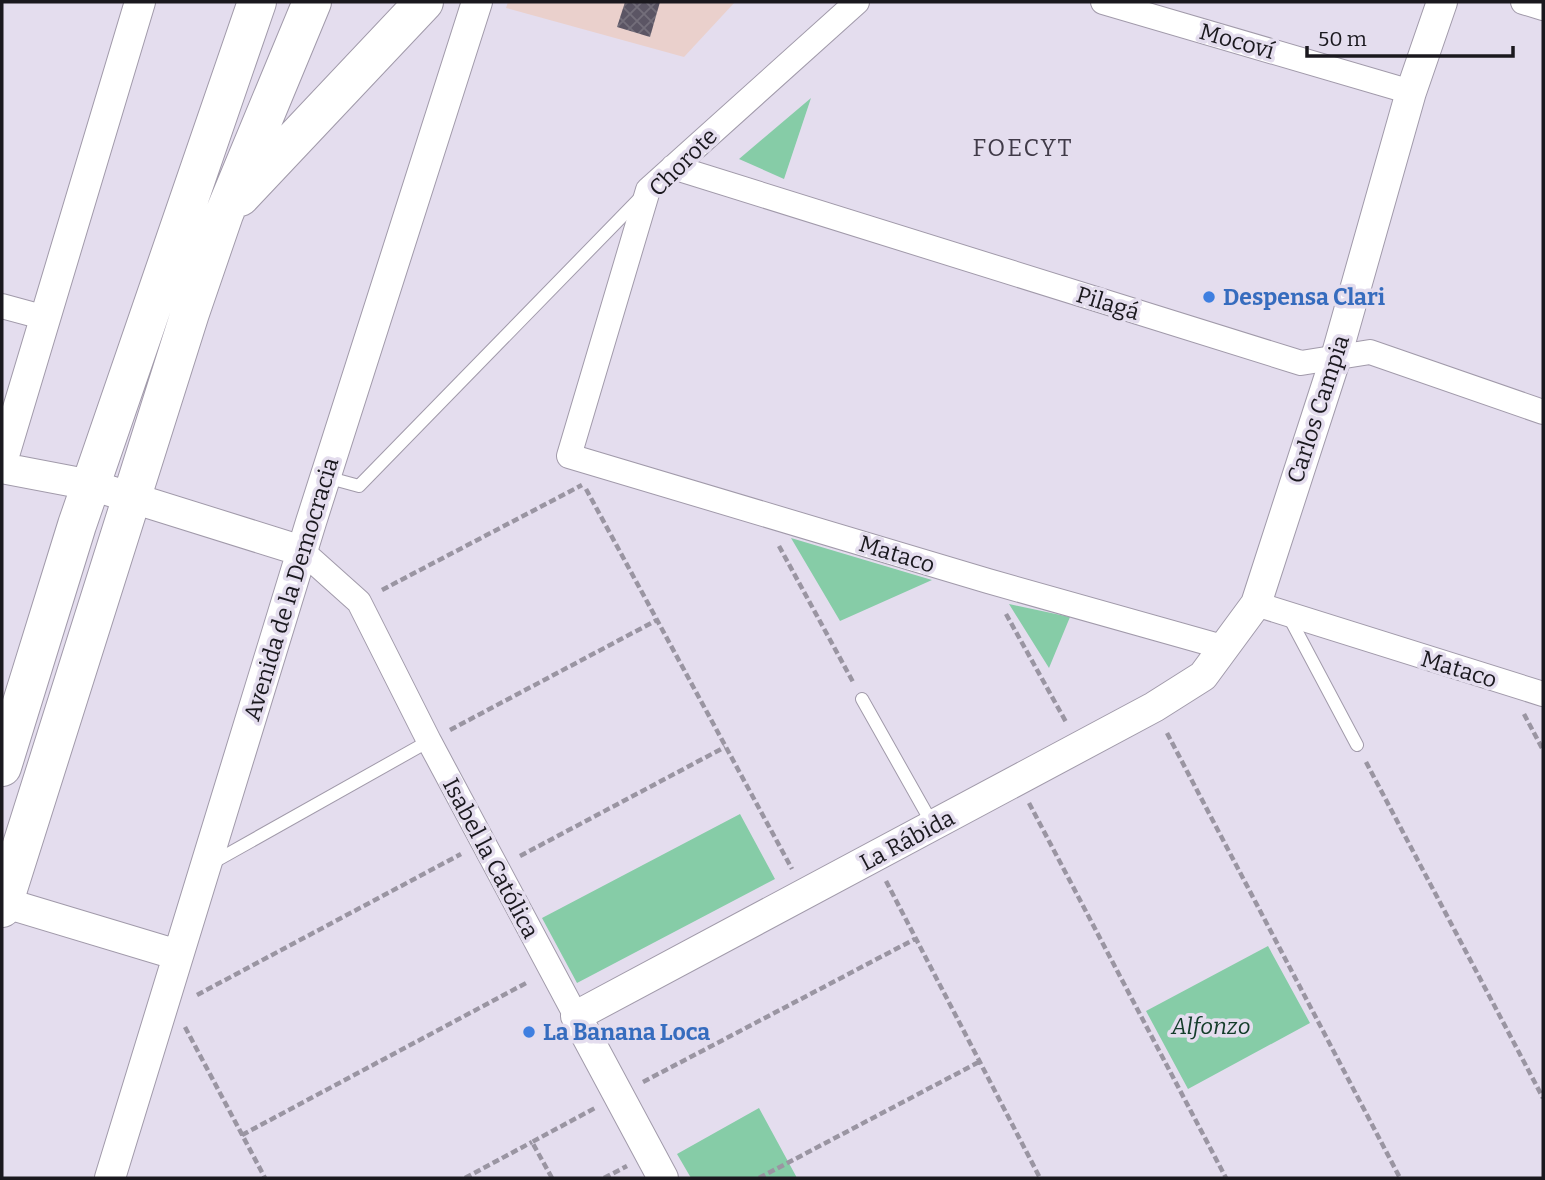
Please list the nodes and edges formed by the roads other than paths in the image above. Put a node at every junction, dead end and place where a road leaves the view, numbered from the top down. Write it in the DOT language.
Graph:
graph roads {
  1 [pos="237,2"];
  2 [pos="257,2"];
  3 [pos="312,2"];
  4 [pos="424,2"];
  5 [pos="477,2"];
  6 [pos="857,2"];
  7 [pos="1103,2"];
  8 [pos="1442,2"];
  9 [pos="1522,2"];
  10 [pos="133,4"];
  11 [pos="1543,8"];
  12 [pos="240,49"];
  13 [pos="1410,92"];
  14 [pos="673,167"];
  15 [pos="649,190"];
  16 [pos="224,214"];
  17 [pos="2,306"];
  18 [pos="46,318"];
  19 [pos="1336,357"];
  20 [pos="1542,408"];
  21 [pos="569,456"];
  22 [pos="2,462"];
  23 [pos="2,468"];
  24 [pos="326,477"];
  25 [pos="91,485"];
  26 [pos="132,497"];
  27 [pos="302,551"];
  28 [pos="1256,604"];
  29 [pos="1289,617"];
  30 [pos="1226,648"];
  31 [pos="1543,694"];
  32 [pos="862,699"];
  33 [pos="429,741"];
  34 [pos="1357,745"];
  35 [pos="2,767"];
  36 [pos="933,826"];
  37 [pos="205,866"];
  38 [pos="2,904"];
  39 [pos="178,956"];
  40 [pos="576,1016"];
  41 [pos="110,1178"];
  42 [pos="663,1178"];
  1 -- 12 [label="highway"];
  2 -- 12 [label="highway"];
  3 -- 16 [label="highway"];
  4 -- 16 [label="highway"];
  5 -- 24 [label="street, Avenida de la Democracia"];
  6 -- 14 [label="street, Chorote"];
  7 -- 13 [label="street, Mocoví"];
  8 -- 13 [label="street, Carlos Campia"];
  9 -- 11 [label="street"];
  10 -- 18 [label="street"];
  12 -- 25 [label="highway"];
  13 -- 19 [label="street, Carlos Campia"];
  14 -- 15 [label="street, Chorote"];
  14 -- 19 [label="street, Pilagá"];
  15 -- 21 [label="street, Chorote"];
  15 -- 24 [label="lane"];
  16 -- 26 [label="highway"];
  17 -- 18 [label="street"];
  18 -- 22 [label="street"];
  19 -- 20 [label="street, Pilagá"];
  19 -- 28 [label="street, Carlos Campia"];
  21 -- 30 [label="street, Mataco"];
  23 -- 25 [label="street"];
  24 -- 27 [label="street, Avenida de la Democracia"];
  25 -- 26 [label="street"];
  25 -- 35 [label="highway"];
  26 -- 27 [label="street"];
  26 -- 38 [label="highway"];
  27 -- 33 [label="street, Isabel la Católica"];
  27 -- 37 [label="street, Avenida de la Democracia"];
  28 -- 29 [label="street, Mataco"];
  28 -- 30 [label="street, Carlos Campia"];
  29 -- 31 [label="street, Mataco"];
  29 -- 34 [label="lane"];
  30 -- 36 [label="street, La Rábida"];
  32 -- 36 [label="lane"];
  33 -- 37 [label="lane"];
  33 -- 40 [label="street, Isabel la Católica"];
  36 -- 40 [label="street, La Rábida"];
  37 -- 39 [label="street, Avenida de la Democracia"];
  38 -- 39 [label="street"];
  39 -- 41 [label="street, Avenida de la Democracia"];
  40 -- 42 [label="street, Isabel la Católica"];
}
